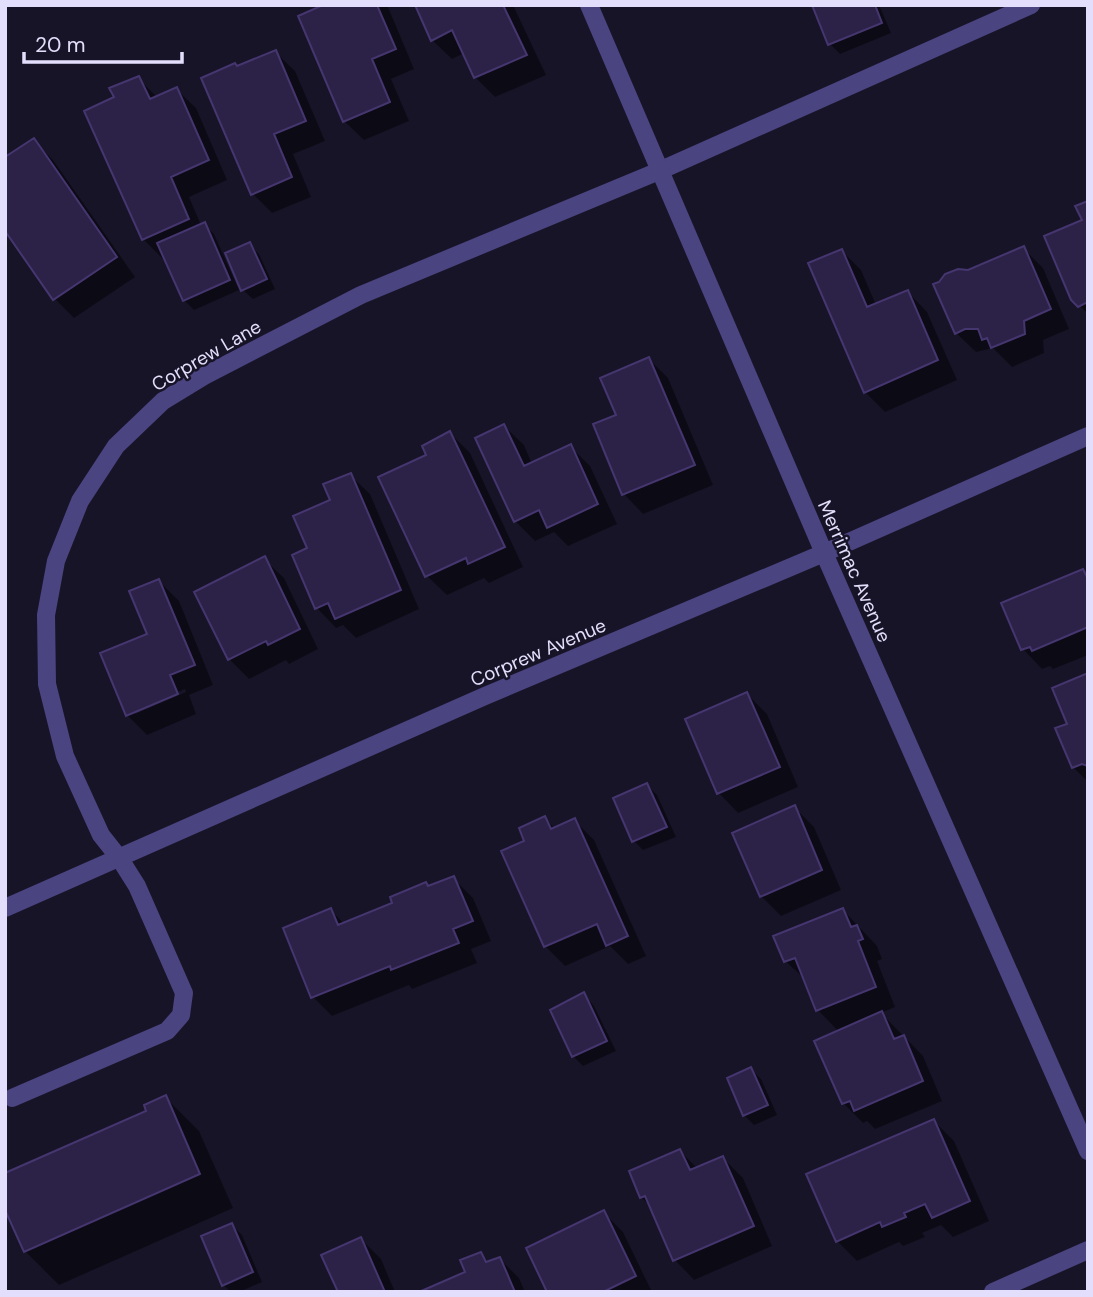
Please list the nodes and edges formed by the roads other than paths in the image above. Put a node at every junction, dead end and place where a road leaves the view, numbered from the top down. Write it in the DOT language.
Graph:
graph roads {
  1 [pos="589,5"];
  2 [pos="1031,5"];
  3 [pos="659,171"];
  4 [pos="1088,436"];
  5 [pos="824,553"];
  6 [pos="120,859"];
  7 [pos="5,908"];
  8 [pos="12,1098"];
  9 [pos="1088,1151"];
  10 [pos="1088,1250"];
  11 [pos="993,1292"];
  1 -- 3 [label="street, Merrimac Avenue"];
  2 -- 3 [label="street, Corprew Lane"];
  3 -- 5 [label="street, Merrimac Avenue"];
  3 -- 6 [label="street, Corprew Lane"];
  4 -- 5 [label="street, Corprew Avenue"];
  5 -- 6 [label="street, Corprew Avenue"];
  5 -- 9 [label="street, Merrimac Avenue"];
  6 -- 7 [label="street, Corprew Avenue"];
  6 -- 8 [label="street, Corprew Lane"];
  10 -- 11 [label="street"];
}
